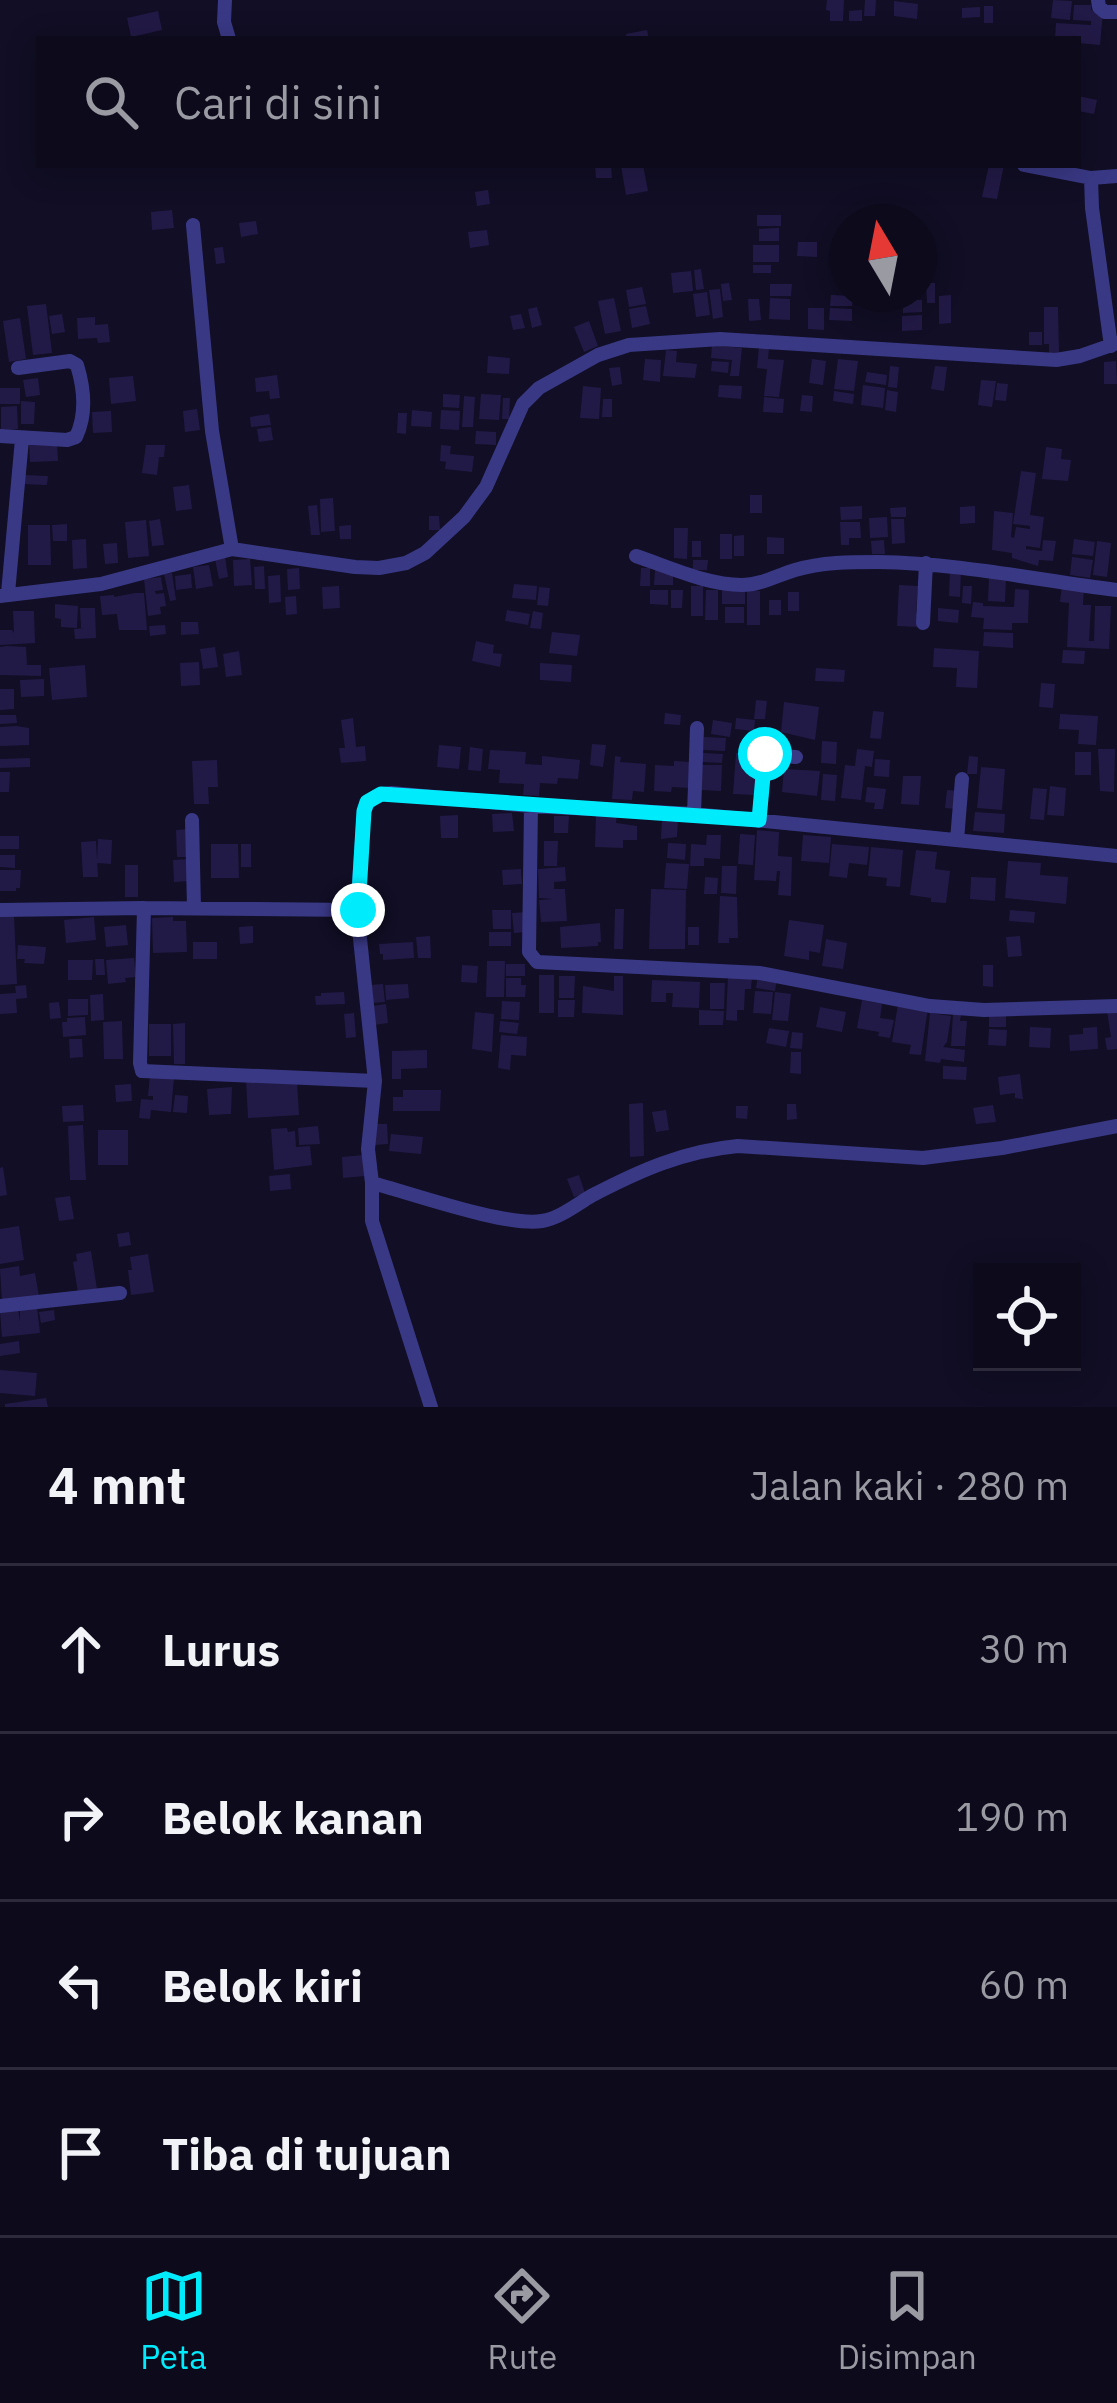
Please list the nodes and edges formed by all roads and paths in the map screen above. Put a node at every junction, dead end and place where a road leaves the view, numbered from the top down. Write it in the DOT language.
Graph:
graph roads {
  1 [pos="225,0"];
  2 [pos="1098,0"];
  3 [pos="1117,13"];
  4 [pos="228,36"];
  5 [pos="1039,168"];
  6 [pos="1117,176"];
  7 [pos="1091,178"];
  8 [pos="193,225"];
  9 [pos="1114,345"];
  10 [pos="18,368"];
  11 [pos="0,436"];
  12 [pos="22,440"];
  13 [pos="232,549"];
  14 [pos="636,556"];
  15 [pos="926,563"];
  16 [pos="1117,590"];
  17 [pos="4,594"];
  18 [pos="922,623"];
  19 [pos="697,728"];
  20 [pos="796,757"];
  21 [pos="962,779"];
  22 [pos="531,806"];
  23 [pos="694,814"];
  24 [pos="192,820"];
  25 [pos="759,820"];
  26 [pos="957,840"];
  27 [pos="1117,856"];
  28 [pos="144,908"];
  29 [pos="194,908"];
  30 [pos="0,910"];
  31 [pos="358,910"];
  32 [pos="1117,1006"];
  33 [pos="375,1081"];
  34 [pos="1117,1126"];
  35 [pos="372,1183"];
  36 [pos="120,1293"];
  37 [pos="0,1306"];
  38 [pos="431,1407"];
  1 -- 4 [label="street"];
  2 -- 3 [label="street"];
  5 -- 7 [label="street"];
  6 -- 7 [label="street"];
  7 -- 9 [label="street"];
  8 -- 13 [label="street"];
  9 -- 13 [label="street"];
  10 -- 12 [label="street"];
  11 -- 12 [label="street"];
  12 -- 17 [label="street"];
  13 -- 17 [label="street"];
  14 -- 15 [label="street"];
  15 -- 16 [label="street"];
  15 -- 18 [label="street"];
  19 -- 23 [label="street"];
  20 -- 25 [label="street"];
  21 -- 26 [label="street"];
  22 -- 23 [label="street"];
  22 -- 31 [label="street"];
  22 -- 32 [label="street"];
  23 -- 25 [label="street"];
  24 -- 29 [label="street"];
  25 -- 26 [label="street"];
  26 -- 27 [label="street"];
  28 -- 29 [label="street"];
  28 -- 30 [label="street"];
  28 -- 33 [label="street"];
  29 -- 31 [label="street"];
  31 -- 33 [label="street"];
  33 -- 35 [label="street"];
  34 -- 35 [label="street"];
  35 -- 38 [label="street"];
  36 -- 37 [label="street"];
}
